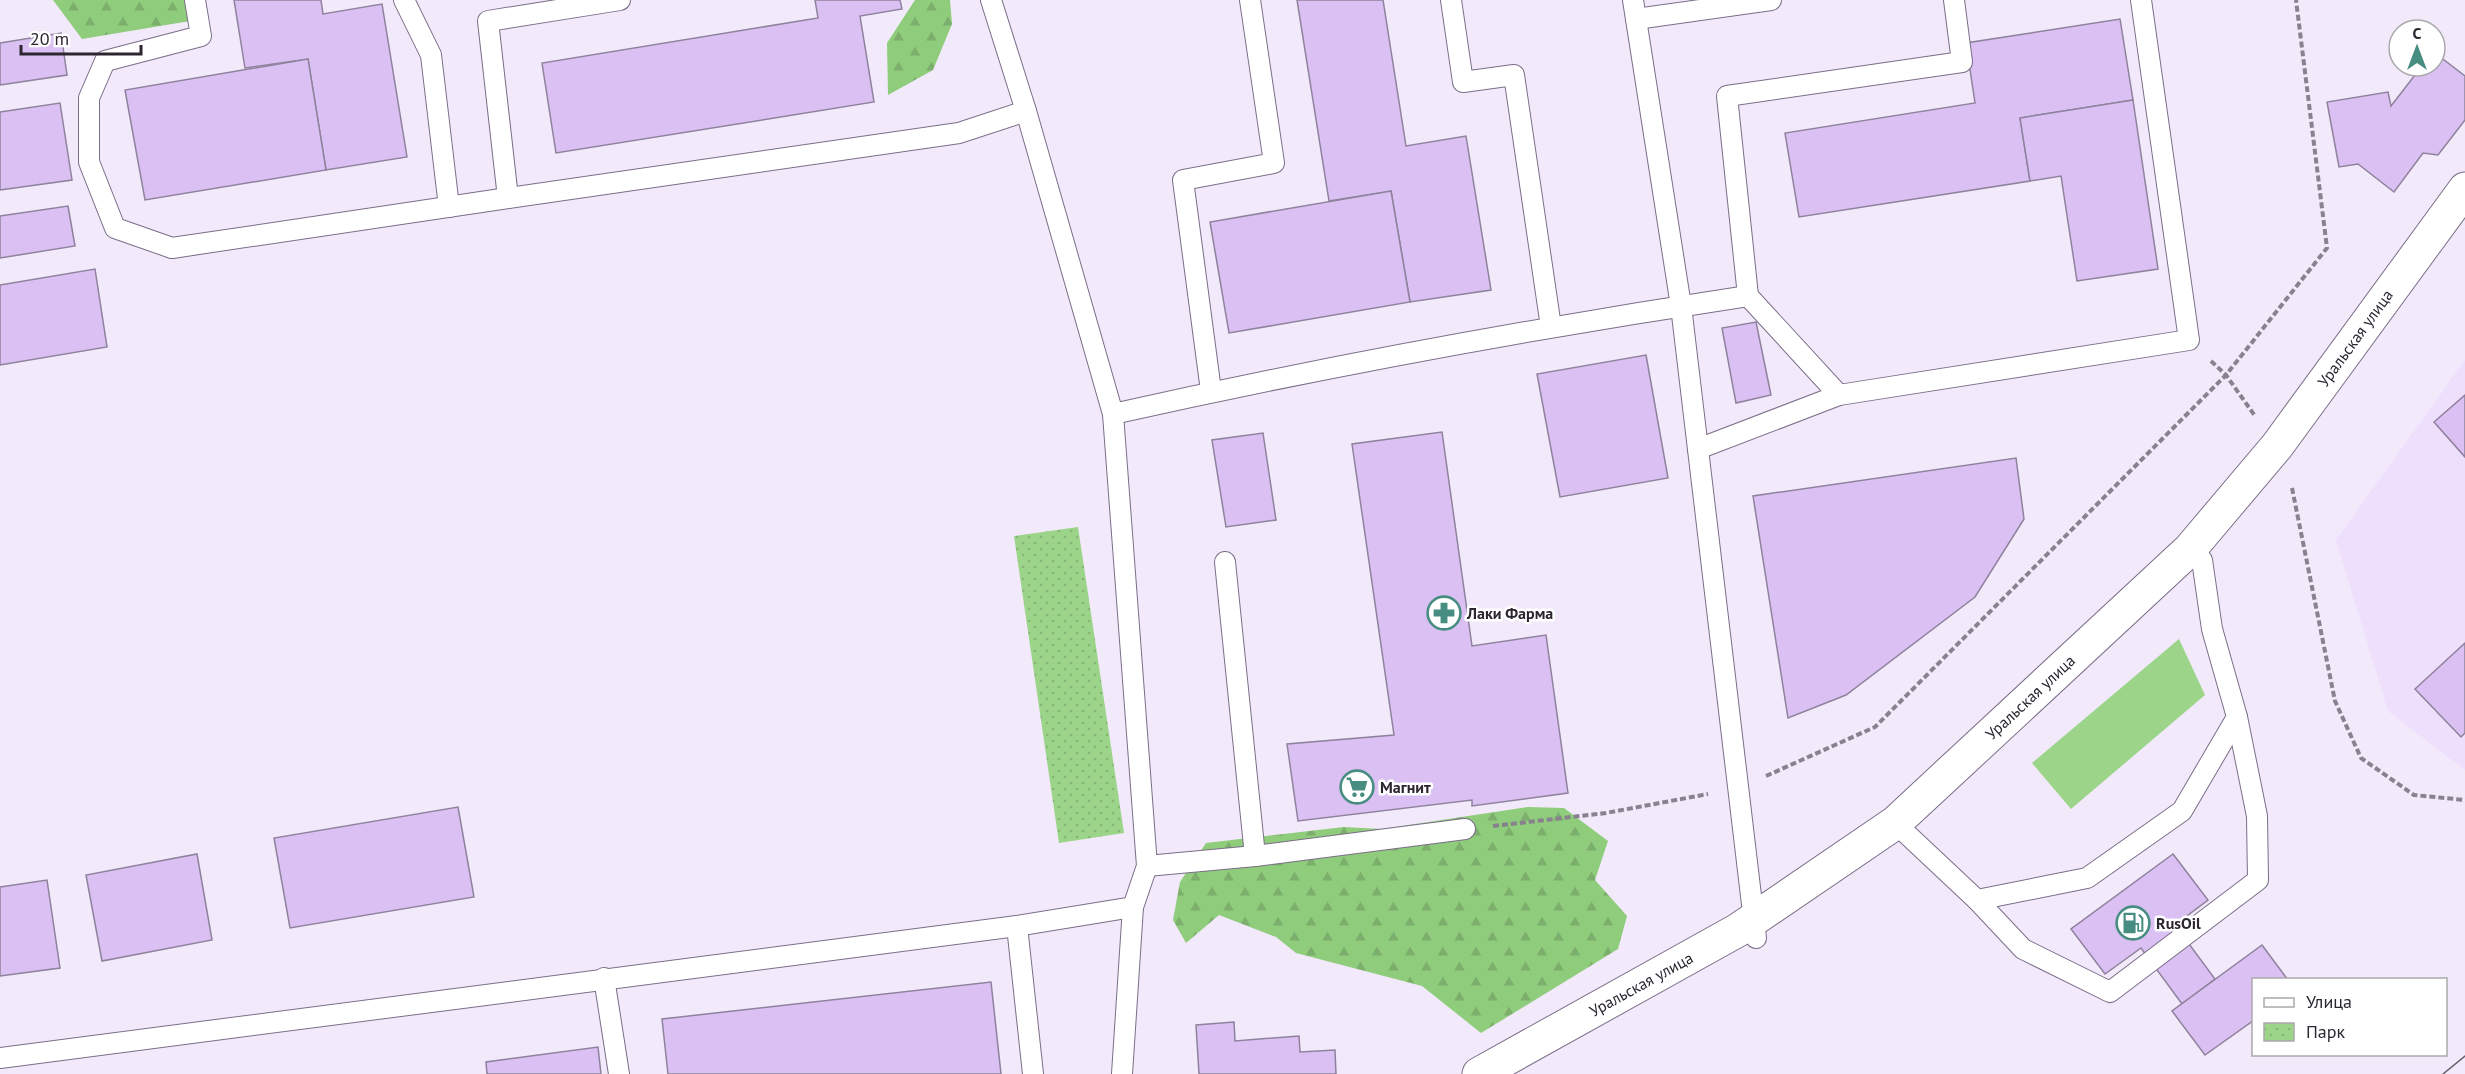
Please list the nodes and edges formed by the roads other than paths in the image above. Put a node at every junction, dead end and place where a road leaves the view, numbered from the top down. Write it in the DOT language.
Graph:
graph roads {
  1 [pos="195,0"];
  2 [pos="404,0"];
  3 [pos="620,0"];
  4 [pos="991,0"];
  5 [pos="1250,0"];
  6 [pos="1451,0"];
  7 [pos="1771,0"];
  8 [pos="1954,0"];
  9 [pos="2141,0"];
  10 [pos="1635,10"];
  11 [pos="1026,111"];
  12 [pos="2465,189"];
  13 [pos="508,198"];
  14 [pos="449,207"];
  15 [pos="2465,218"];
  16 [pos="1748,296"];
  17 [pos="1681,306"];
  18 [pos="1551,327"];
  19 [pos="1212,392"];
  20 [pos="1839,396"];
  21 [pos="1113,414"];
  22 [pos="1698,449"];
  23 [pos="2282,453"];
  24 [pos="2196,555"];
  25 [pos="1225,562"];
  26 [pos="2237,717"];
  27 [pos="1465,829"];
  28 [pos="1901,830"];
  29 [pos="1255,856"];
  30 [pos="1147,866"];
  31 [pos="1977,900"];
  32 [pos="1132,906"];
  33 [pos="1017,926"];
  34 [pos="1755,928"];
  35 [pos="604,978"];
  36 [pos="0,1058"];
  37 [pos="619,1074"];
  38 [pos="1033,1074"];
  39 [pos="1122,1074"];
  40 [pos="1479,1074"];
  41 [pos="1522,1074"];
  1 -- 14 [label="lane"];
  2 -- 14 [label="lane"];
  3 -- 13 [label="lane"];
  4 -- 11 [label="lane"];
  5 -- 19 [label="lane"];
  6 -- 18 [label="lane"];
  7 -- 10 [label="lane"];
  8 -- 16 [label="lane"];
  9 -- 20 [label="lane"];
  10 -- 17 [label="lane"];
  11 -- 13 [label="lane"];
  11 -- 21 [label="lane"];
  12 -- 23 [label="main road, Уральская улица"];
  13 -- 14 [label="lane"];
  15 -- 23 [label="main road, Уральская улица"];
  16 -- 17 [label="lane"];
  16 -- 20 [label="lane"];
  17 -- 18 [label="lane"];
  17 -- 22 [label="lane"];
  18 -- 19 [label="lane"];
  19 -- 21 [label="lane"];
  20 -- 22 [label="lane"];
  21 -- 30 [label="lane"];
  22 -- 34 [label="lane"];
  23 -- 24 [label="main road, Уральская улица"];
  24 -- 26 [label="lane"];
  24 -- 28 [label="main road, Уральская улица"];
  25 -- 29 [label="lane"];
  26 -- 31 [label="lane"];
  26 -- 31 [label="lane"];
  27 -- 29 [label="lane"];
  28 -- 31 [label="lane"];
  28 -- 34 [label="main road, Уральская улица"];
  29 -- 30 [label="lane"];
  30 -- 32 [label="lane"];
  32 -- 33 [label="lane"];
  32 -- 39 [label="lane"];
  33 -- 35 [label="lane"];
  33 -- 38 [label="lane"];
  34 -- 40 [label="main road, Уральская улица"];
  34 -- 41 [label="main road, Уральская улица"];
  35 -- 36 [label="lane"];
  35 -- 37 [label="lane"];
}
